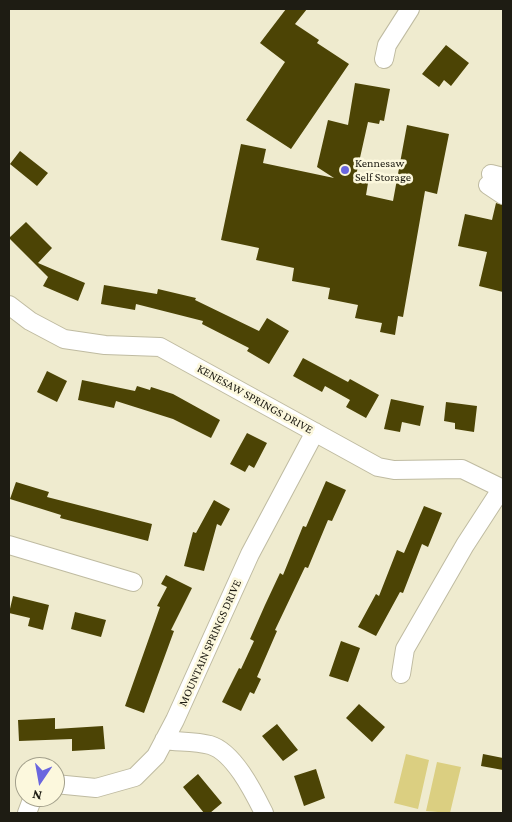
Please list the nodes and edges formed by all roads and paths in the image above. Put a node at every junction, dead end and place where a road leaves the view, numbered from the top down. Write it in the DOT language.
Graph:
graph roads {
  1 [pos="410,9"];
  2 [pos="384,59"];
  3 [pos="494,179"];
  4 [pos="503,196"];
  5 [pos="9,305"];
  6 [pos="315,432"];
  7 [pos="502,489"];
  8 [pos="9,546"];
  9 [pos="133,582"];
  10 [pos="401,674"];
  11 [pos="164,740"];
  12 [pos="65,785"];
  13 [pos="264,813"];
  1 -- 2 [label="street"];
  3 -- 4 [label="street"];
  5 -- 6 [label="street, KENESAW SPRINGS DRIVE"];
  6 -- 7 [label="street, KENESAW SPRINGS DRIVE"];
  6 -- 11 [label="street, MOUNTAIN SPRINGS DRIVE"];
  7 -- 10 [label="street"];
  8 -- 9 [label="street"];
  11 -- 12 [label="street, MOUNTAIN SPRINGS DRIVE"];
  11 -- 13 [label="street"];
}
